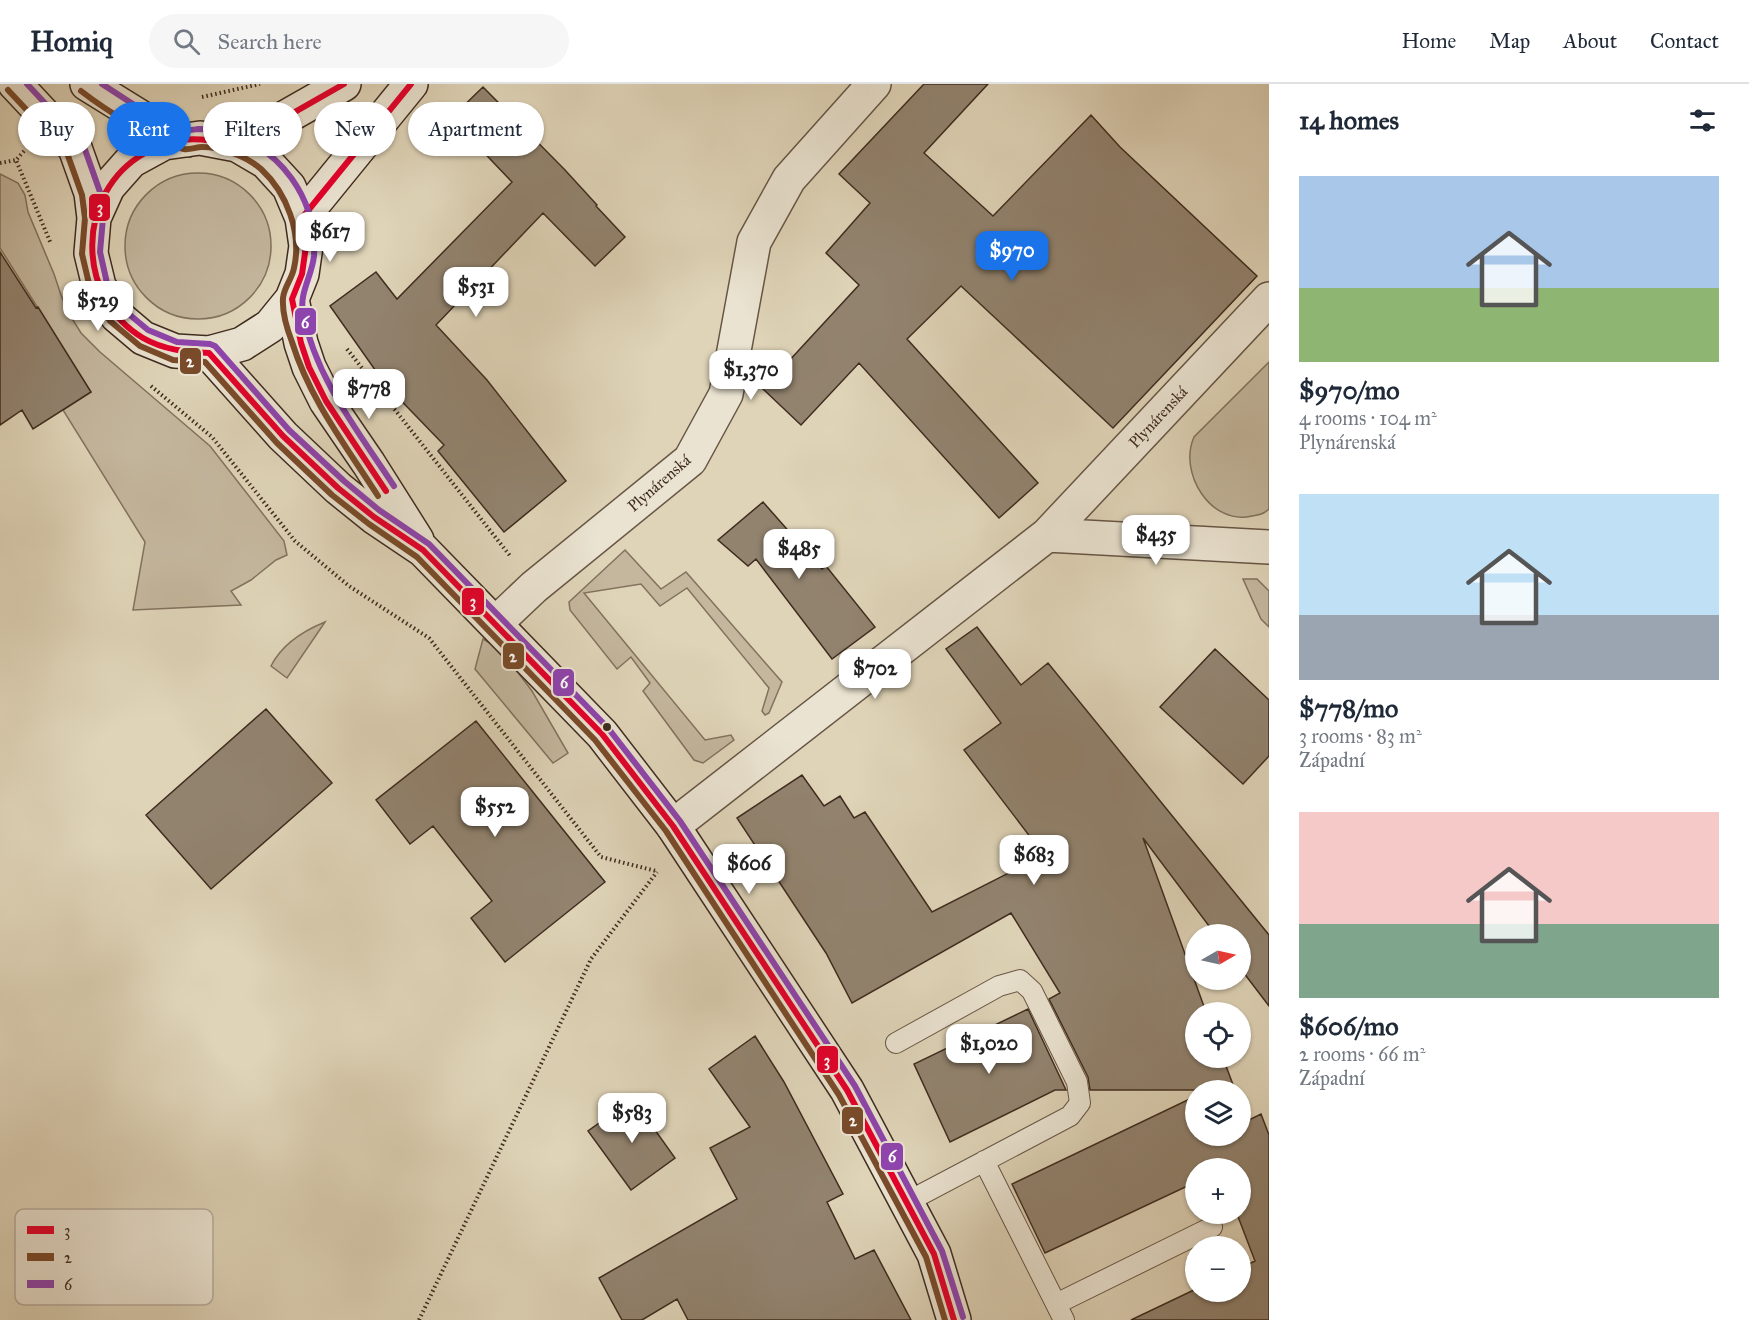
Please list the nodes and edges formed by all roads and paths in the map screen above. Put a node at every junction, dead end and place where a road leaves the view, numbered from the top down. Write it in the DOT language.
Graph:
graph roads {
  1 [pos="8,84"];
  2 [pos="15,84"];
  3 [pos="87,84"];
  4 [pos="260,84"];
  5 [pos="344,84"];
  6 [pos="411,84"];
  7 [pos="874,84"];
  8 [pos="0,89"];
  9 [pos="201,97"];
  10 [pos="32,102"];
  11 [pos="116,102"];
  12 [pos="302,108"];
  13 [pos="20,156"];
  14 [pos="78,156"];
  15 [pos="140,156"];
  16 [pos="256,156"];
  17 [pos="16,160"];
  18 [pos="0,163"];
  19 [pos="303,218"];
  20 [pos="94,219"];
  21 [pos="52,246"];
  22 [pos="292,299"];
  23 [pos="1269,299"];
  24 [pos="345,347"];
  25 [pos="209,353"];
  26 [pos="150,385"];
  27 [pos="1047,535"];
  28 [pos="1269,547"];
  29 [pos="423,549"];
  30 [pos="534,587"];
  31 [pos="496,623"];
  32 [pos="673,826"];
  33 [pos="658,871"];
  34 [pos="665,880"];
  35 [pos="896,1043"];
  36 [pos="984,1161"];
  37 [pos="907,1202"];
  38 [pos="1212,1227"];
  39 [pos="1060,1312"];
  40 [pos="419,1320"];
  41 [pos="954,1320"];
  1 -- 8 [label="street"];
  2 -- 10 [label="street"];
  3 -- 11 [label="street"];
  4 -- 9 [label="path"];
  5 -- 12 [label="street"];
  6 -- 19 [label="street"];
  7 -- 30 [label="street, Plynárenská"];
  13 -- 17 [label="path"];
  14 -- 20 [label="street"];
  15 -- 20 [label="street"];
  16 -- 19 [label="street"];
  17 -- 18 [label="path"];
  17 -- 21 [label="path"];
  19 -- 22 [label="street"];
  20 -- 25 [label="street"];
  22 -- 25 [label="street"];
  22 -- 29 [label="street"];
  23 -- 27 [label="street, Plynárenská"];
  24 -- 30 [label="path"];
  25 -- 29 [label="street"];
  26 -- 33 [label="path"];
  27 -- 28 [label="street"];
  27 -- 32 [label="street, Plynárenská"];
  29 -- 31 [label="street"];
  30 -- 31 [label="street, Plynárenská"];
  31 -- 32 [label="street"];
  32 -- 37 [label="street"];
  33 -- 34 [label="path"];
  33 -- 40 [label="path"];
  35 -- 36 [label="lane"];
  36 -- 37 [label="lane"];
  36 -- 39 [label="lane"];
  37 -- 41 [label="street"];
  38 -- 39 [label="lane"];
}
